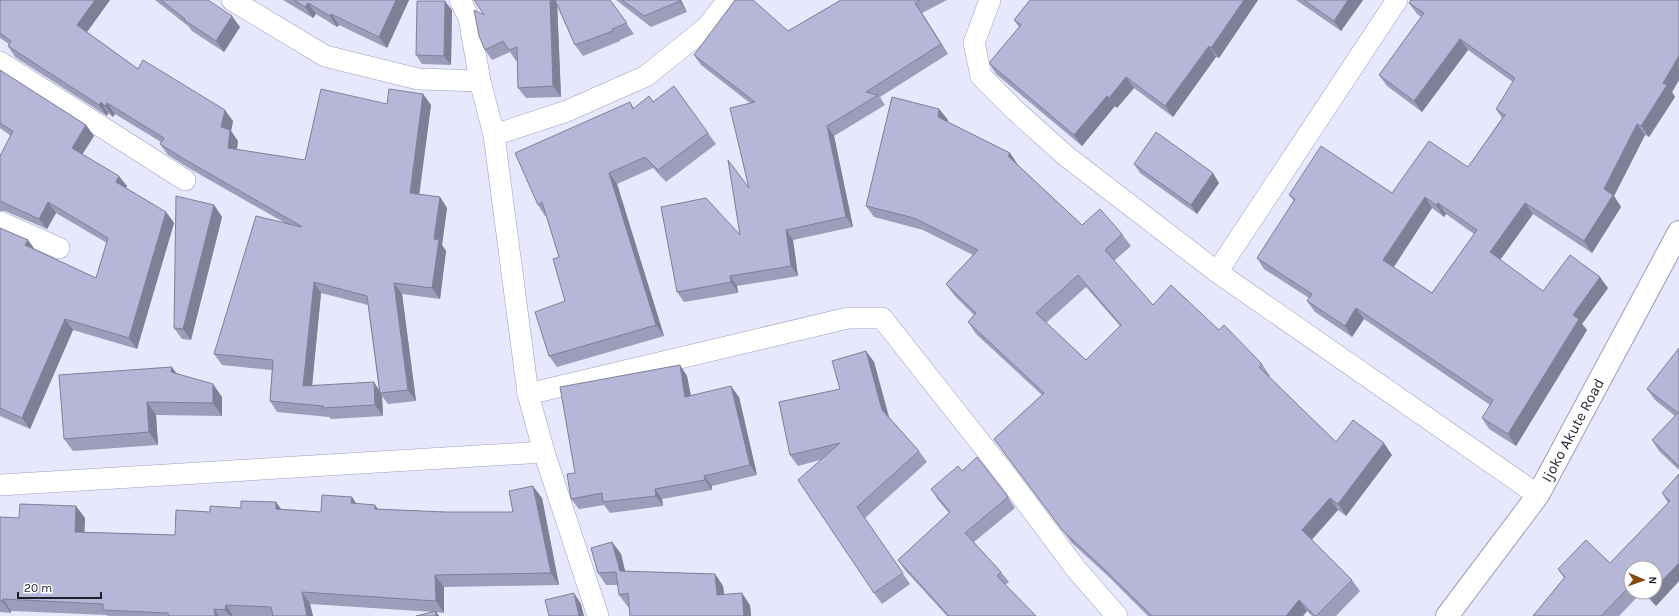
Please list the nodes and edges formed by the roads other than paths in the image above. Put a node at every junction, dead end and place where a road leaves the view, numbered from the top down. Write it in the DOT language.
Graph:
graph roads {
  1 [pos="232,0"];
  2 [pos="460,0"];
  3 [pos="728,0"];
  4 [pos="990,0"];
  5 [pos="1397,0"];
  6 [pos="0,62"];
  7 [pos="480,81"];
  8 [pos="494,135"];
  9 [pos="184,180"];
  10 [pos="0,222"];
  11 [pos="1679,232"];
  12 [pos="60,248"];
  13 [pos="1217,272"];
  14 [pos="528,394"];
  15 [pos="544,452"];
  16 [pos="0,485"];
  17 [pos="1538,495"];
  18 [pos="598,616"];
  19 [pos="1117,616"];
  20 [pos="1447,616"];
  1 -- 7 [label="street"];
  2 -- 7 [label="street"];
  3 -- 8 [label="street"];
  4 -- 13 [label="street"];
  5 -- 13 [label="street"];
  6 -- 9 [label="street"];
  7 -- 8 [label="street"];
  8 -- 14 [label="street"];
  10 -- 12 [label="street"];
  11 -- 17 [label="main road, Ijoko Akute Road"];
  13 -- 17 [label="street"];
  14 -- 15 [label="street"];
  14 -- 19 [label="street"];
  15 -- 16 [label="street"];
  15 -- 18 [label="street"];
  17 -- 20 [label="main road, Ijoko Akute Road"];
}
